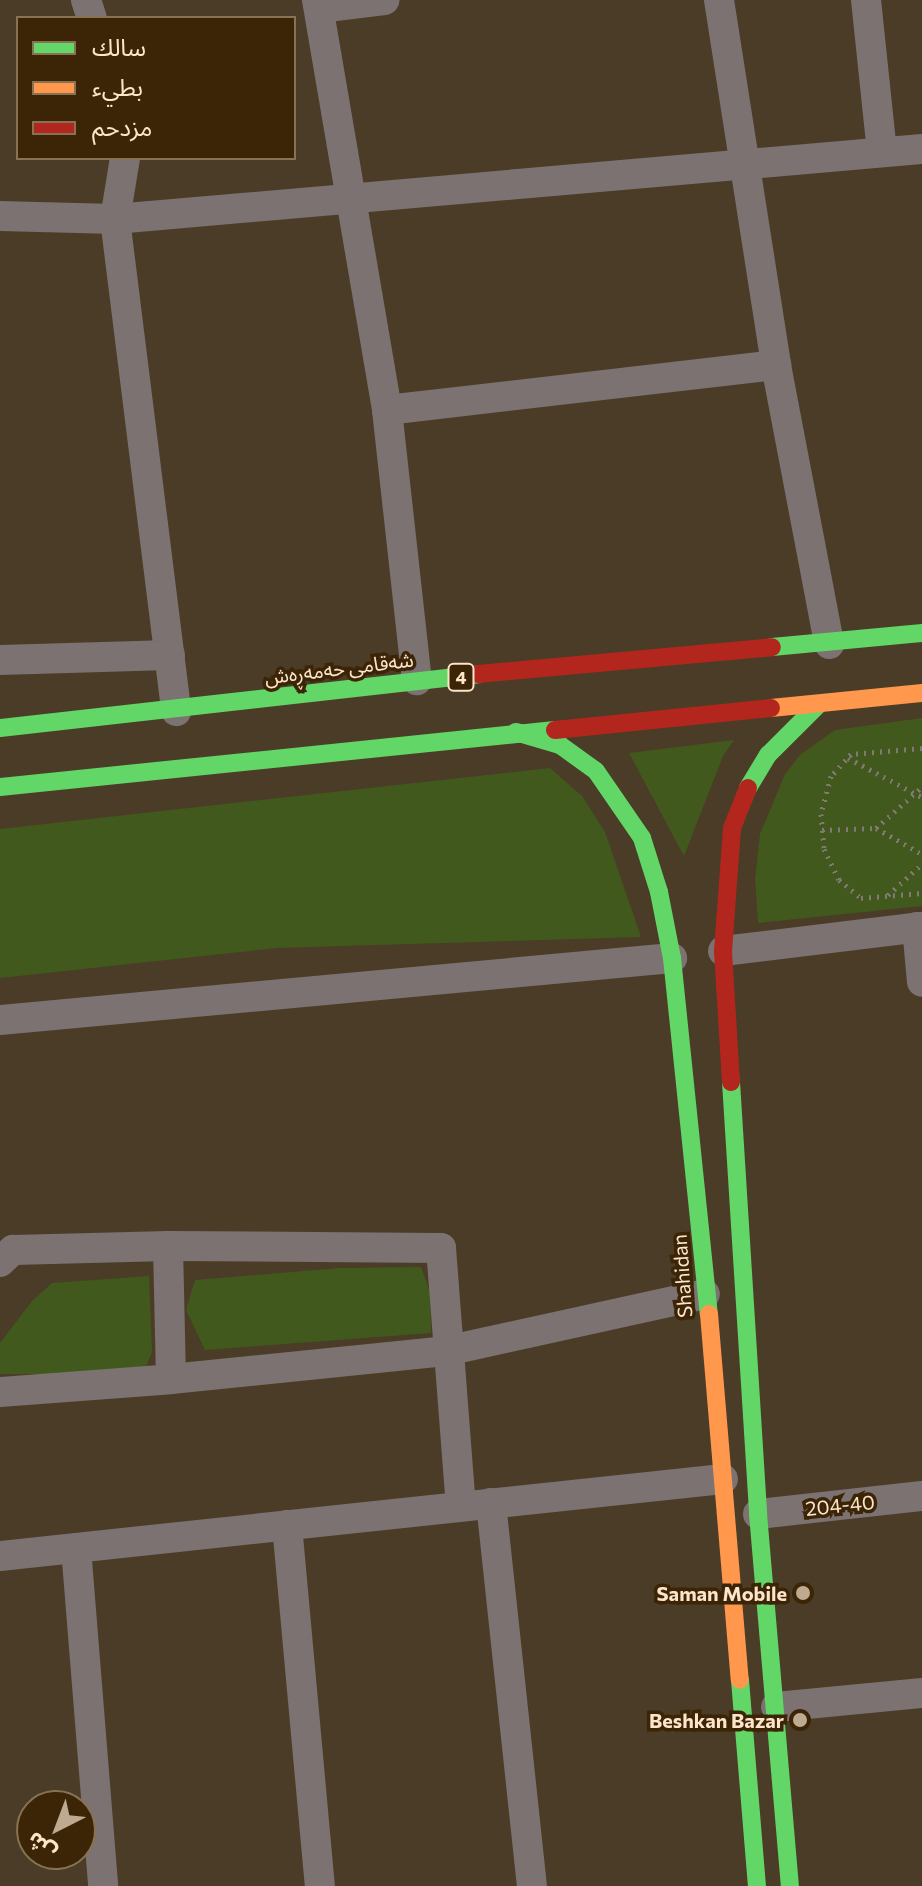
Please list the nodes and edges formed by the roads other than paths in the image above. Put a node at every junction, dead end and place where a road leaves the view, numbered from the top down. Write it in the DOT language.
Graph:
graph roads {
  1 [pos="385,0"];
  2 [pos="719,0"];
  3 [pos="866,0"];
  4 [pos="318,4"];
  5 [pos="922,149"];
  6 [pos="882,151"];
  7 [pos="125,160"];
  8 [pos="744,165"];
  9 [pos="350,198"];
  10 [pos="0,216"];
  11 [pos="115,219"];
  12 [pos="776,365"];
  13 [pos="387,410"];
  14 [pos="922,633"];
  15 [pos="829,644"];
  16 [pos="170,655"];
  17 [pos="0,660"];
  18 [pos="417,680"];
  19 [pos="922,693"];
  20 [pos="819,704"];
  21 [pos="176,711"];
  22 [pos="0,728"];
  23 [pos="516,732"];
  24 [pos="0,787"];
  25 [pos="919,927"];
  26 [pos="723,951"];
  27 [pos="672,958"];
  28 [pos="922,982"];
  29 [pos="0,1020"];
  30 [pos="717,1191"];
  31 [pos="168,1246"];
  32 [pos="0,1262"];
  33 [pos="705,1294"];
  34 [pos="446,1351"];
  35 [pos="171,1379"];
  36 [pos="0,1392"];
  37 [pos="723,1479"];
  38 [pos="922,1496"];
  39 [pos="476,1504"];
  40 [pos="758,1514"];
  41 [pos="287,1525"];
  42 [pos="76,1548"];
  43 [pos="0,1556"];
  44 [pos="922,1693"];
  45 [pos="776,1707"];
  46 [pos="103,1886"];
  47 [pos="320,1886"];
  48 [pos="532,1886"];
  49 [pos="757,1886"];
  50 [pos="790,1886"];
  1 -- 4 [label="street"];
  2 -- 8 [label="street"];
  3 -- 6 [label="street"];
  4 -- 9 [label="street"];
  5 -- 6 [label="street"];
  6 -- 8 [label="street"];
  7 -- 11 [label="street"];
  8 -- 9 [label="street"];
  8 -- 12 [label="street"];
  9 -- 11 [label="street"];
  9 -- 13 [label="street"];
  10 -- 11 [label="street"];
  11 -- 16 [label="street"];
  12 -- 13 [label="street"];
  12 -- 15 [label="street"];
  13 -- 18 [label="street"];
  14 -- 15 [label="main road, شەقامی حەمەڕەش / 4"];
  15 -- 18 [label="main road, شەقامی حەمەڕەش / 4"];
  16 -- 17 [label="street"];
  16 -- 21 [label="street"];
  18 -- 21 [label="main road, شەقامی حەمەڕەش / 4"];
  19 -- 20 [label="main road"];
  20 -- 23 [label="main road"];
  20 -- 26 [label="main road"];
  21 -- 22 [label="main road, شەقامی حەمەڕەش / 4"];
  23 -- 24 [label="main road"];
  23 -- 27 [label="main road, Shahidan"];
  25 -- 26 [label="street"];
  25 -- 28 [label="street"];
  26 -- 30 [label="main road"];
  27 -- 29 [label="street"];
  27 -- 30 [label="main road, Shahidan"];
  30 -- 33 [label="main road, Shahidan"];
  30 -- 40 [label="main road"];
  31 -- 32 [label="street"];
  31 -- 34 [label="street"];
  31 -- 35 [label="street"];
  33 -- 34 [label="street"];
  33 -- 37 [label="main road, Shahidan"];
  34 -- 35 [label="street"];
  34 -- 39 [label="street"];
  35 -- 36 [label="street"];
  37 -- 39 [label="street"];
  37 -- 49 [label="main road, Shahidan"];
  38 -- 40 [label="street, 204-40"];
  39 -- 41 [label="street"];
  39 -- 48 [label="street"];
  40 -- 45 [label="main road"];
  41 -- 42 [label="street"];
  41 -- 47 [label="street"];
  42 -- 43 [label="street"];
  42 -- 46 [label="street"];
  44 -- 45 [label="street"];
  45 -- 50 [label="main road"];
}
